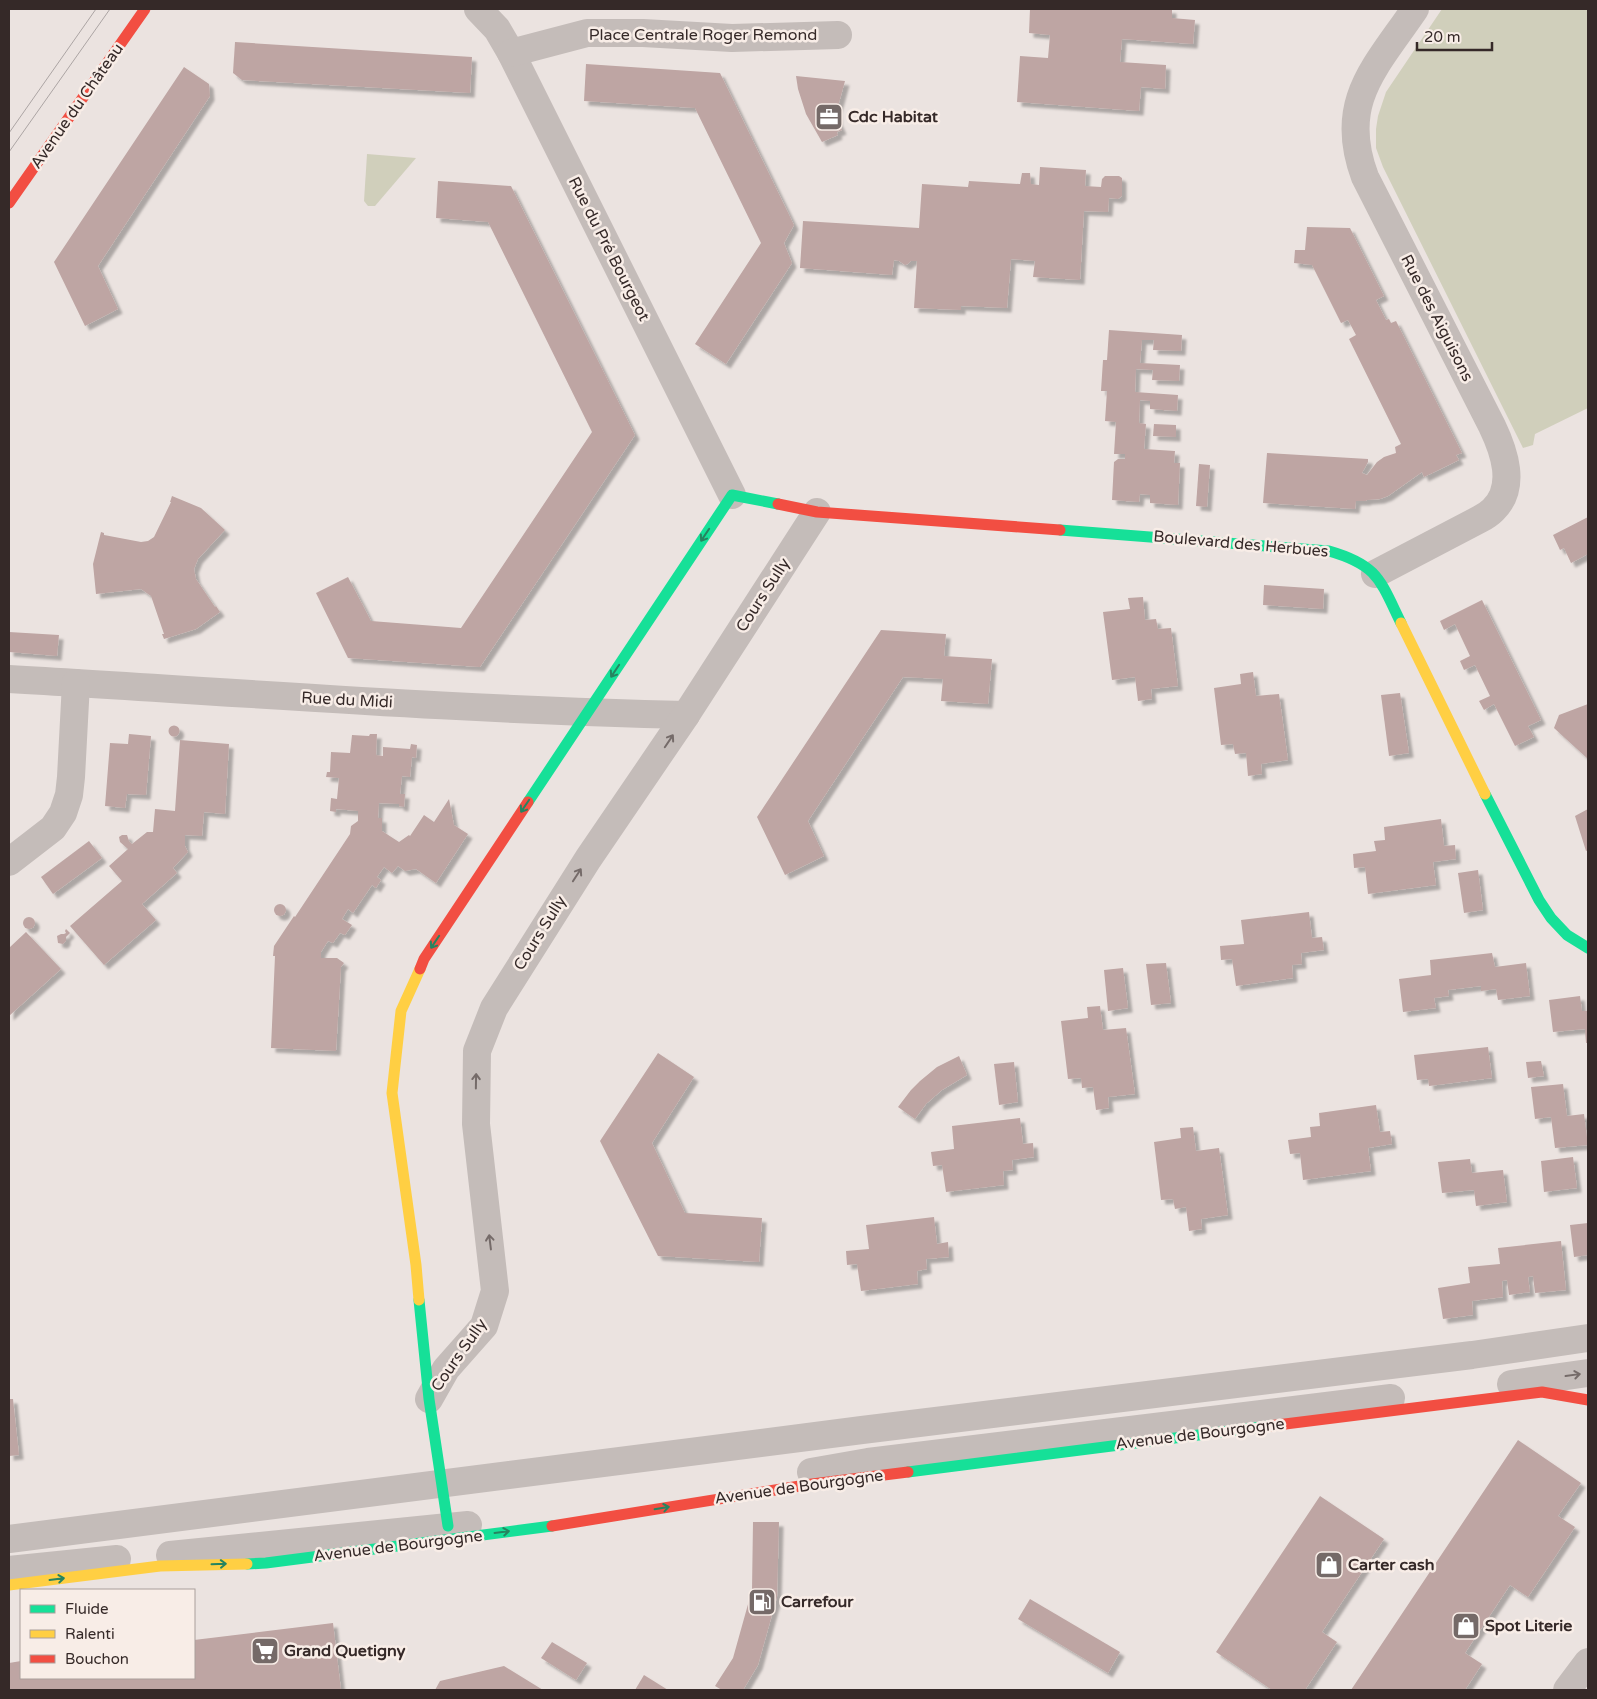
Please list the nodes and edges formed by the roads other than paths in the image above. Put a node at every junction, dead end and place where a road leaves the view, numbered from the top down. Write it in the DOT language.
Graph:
graph roads {
  1 [pos="145,9"];
  2 [pos="478,9"];
  3 [pos="1415,9"];
  4 [pos="838,35"];
  5 [pos="510,53"];
  6 [pos="9,203"];
  7 [pos="732,495"];
  8 [pos="817,512"];
  9 [pos="1375,574"];
  10 [pos="9,679"];
  11 [pos="76,683"];
  12 [pos="587,713"];
  13 [pos="686,715"];
  14 [pos="9,862"];
  15 [pos="1588,948"];
  16 [pos="1588,1338"];
  17 [pos="1588,1352"];
  18 [pos="1588,1373"];
  19 [pos="429,1399"];
  20 [pos="1588,1400"];
  21 [pos="443,1490"];
  22 [pos="448,1526"];
  23 [pos="9,1539"];
  24 [pos="9,1552"];
  25 [pos="9,1570"];
  26 [pos="9,1585"];
  27 [pos="1588,1662"];
  28 [pos="1567,1690"];
  1 -- 6 [label="street, Avenue du Château"];
  2 -- 5 [label="street, Rue du Pré Bourgeot"];
  3 -- 9 [label="street, Rue des Aiguisons"];
  4 -- 5 [label="street, Place Centrale Roger Remond"];
  5 -- 7 [label="street, Rue du Pré Bourgeot"];
  7 -- 8 [label="street, Boulevard des Herbues"];
  7 -- 12 [label="street, Cours Sully, one-way"];
  8 -- 9 [label="street, Boulevard des Herbues"];
  8 -- 13 [label="street, Cours Sully"];
  9 -- 15 [label="street"];
  10 -- 11 [label="street, Rue du Midi"];
  11 -- 12 [label="street, Rue du Midi"];
  11 -- 14 [label="street"];
  12 -- 13 [label="street, Rue du Midi"];
  12 -- 19 [label="street, Cours Sully, one-way"];
  19 -- 13 [label="street, Cours Sully, one-way"];
  16 -- 21 [label="street, Avenue de Bourgogne"];
  17 -- 21 [label="street, Avenue de Bourgogne"];
  22 -- 18 [label="street, Avenue de Bourgogne, one-way"];
  19 -- 21 [label="street, Cours Sully"];
  26 -- 20 [label="street, Avenue de Bourgogne, one-way"];
  21 -- 22 [label="street, Cours Sully"];
  21 -- 23 [label="street, Avenue de Bourgogne"];
  21 -- 24 [label="street, Avenue de Bourgogne"];
  22 -- 25 [label="street, Avenue de Bourgogne"];
  27 -- 28 [label="street"];
}
